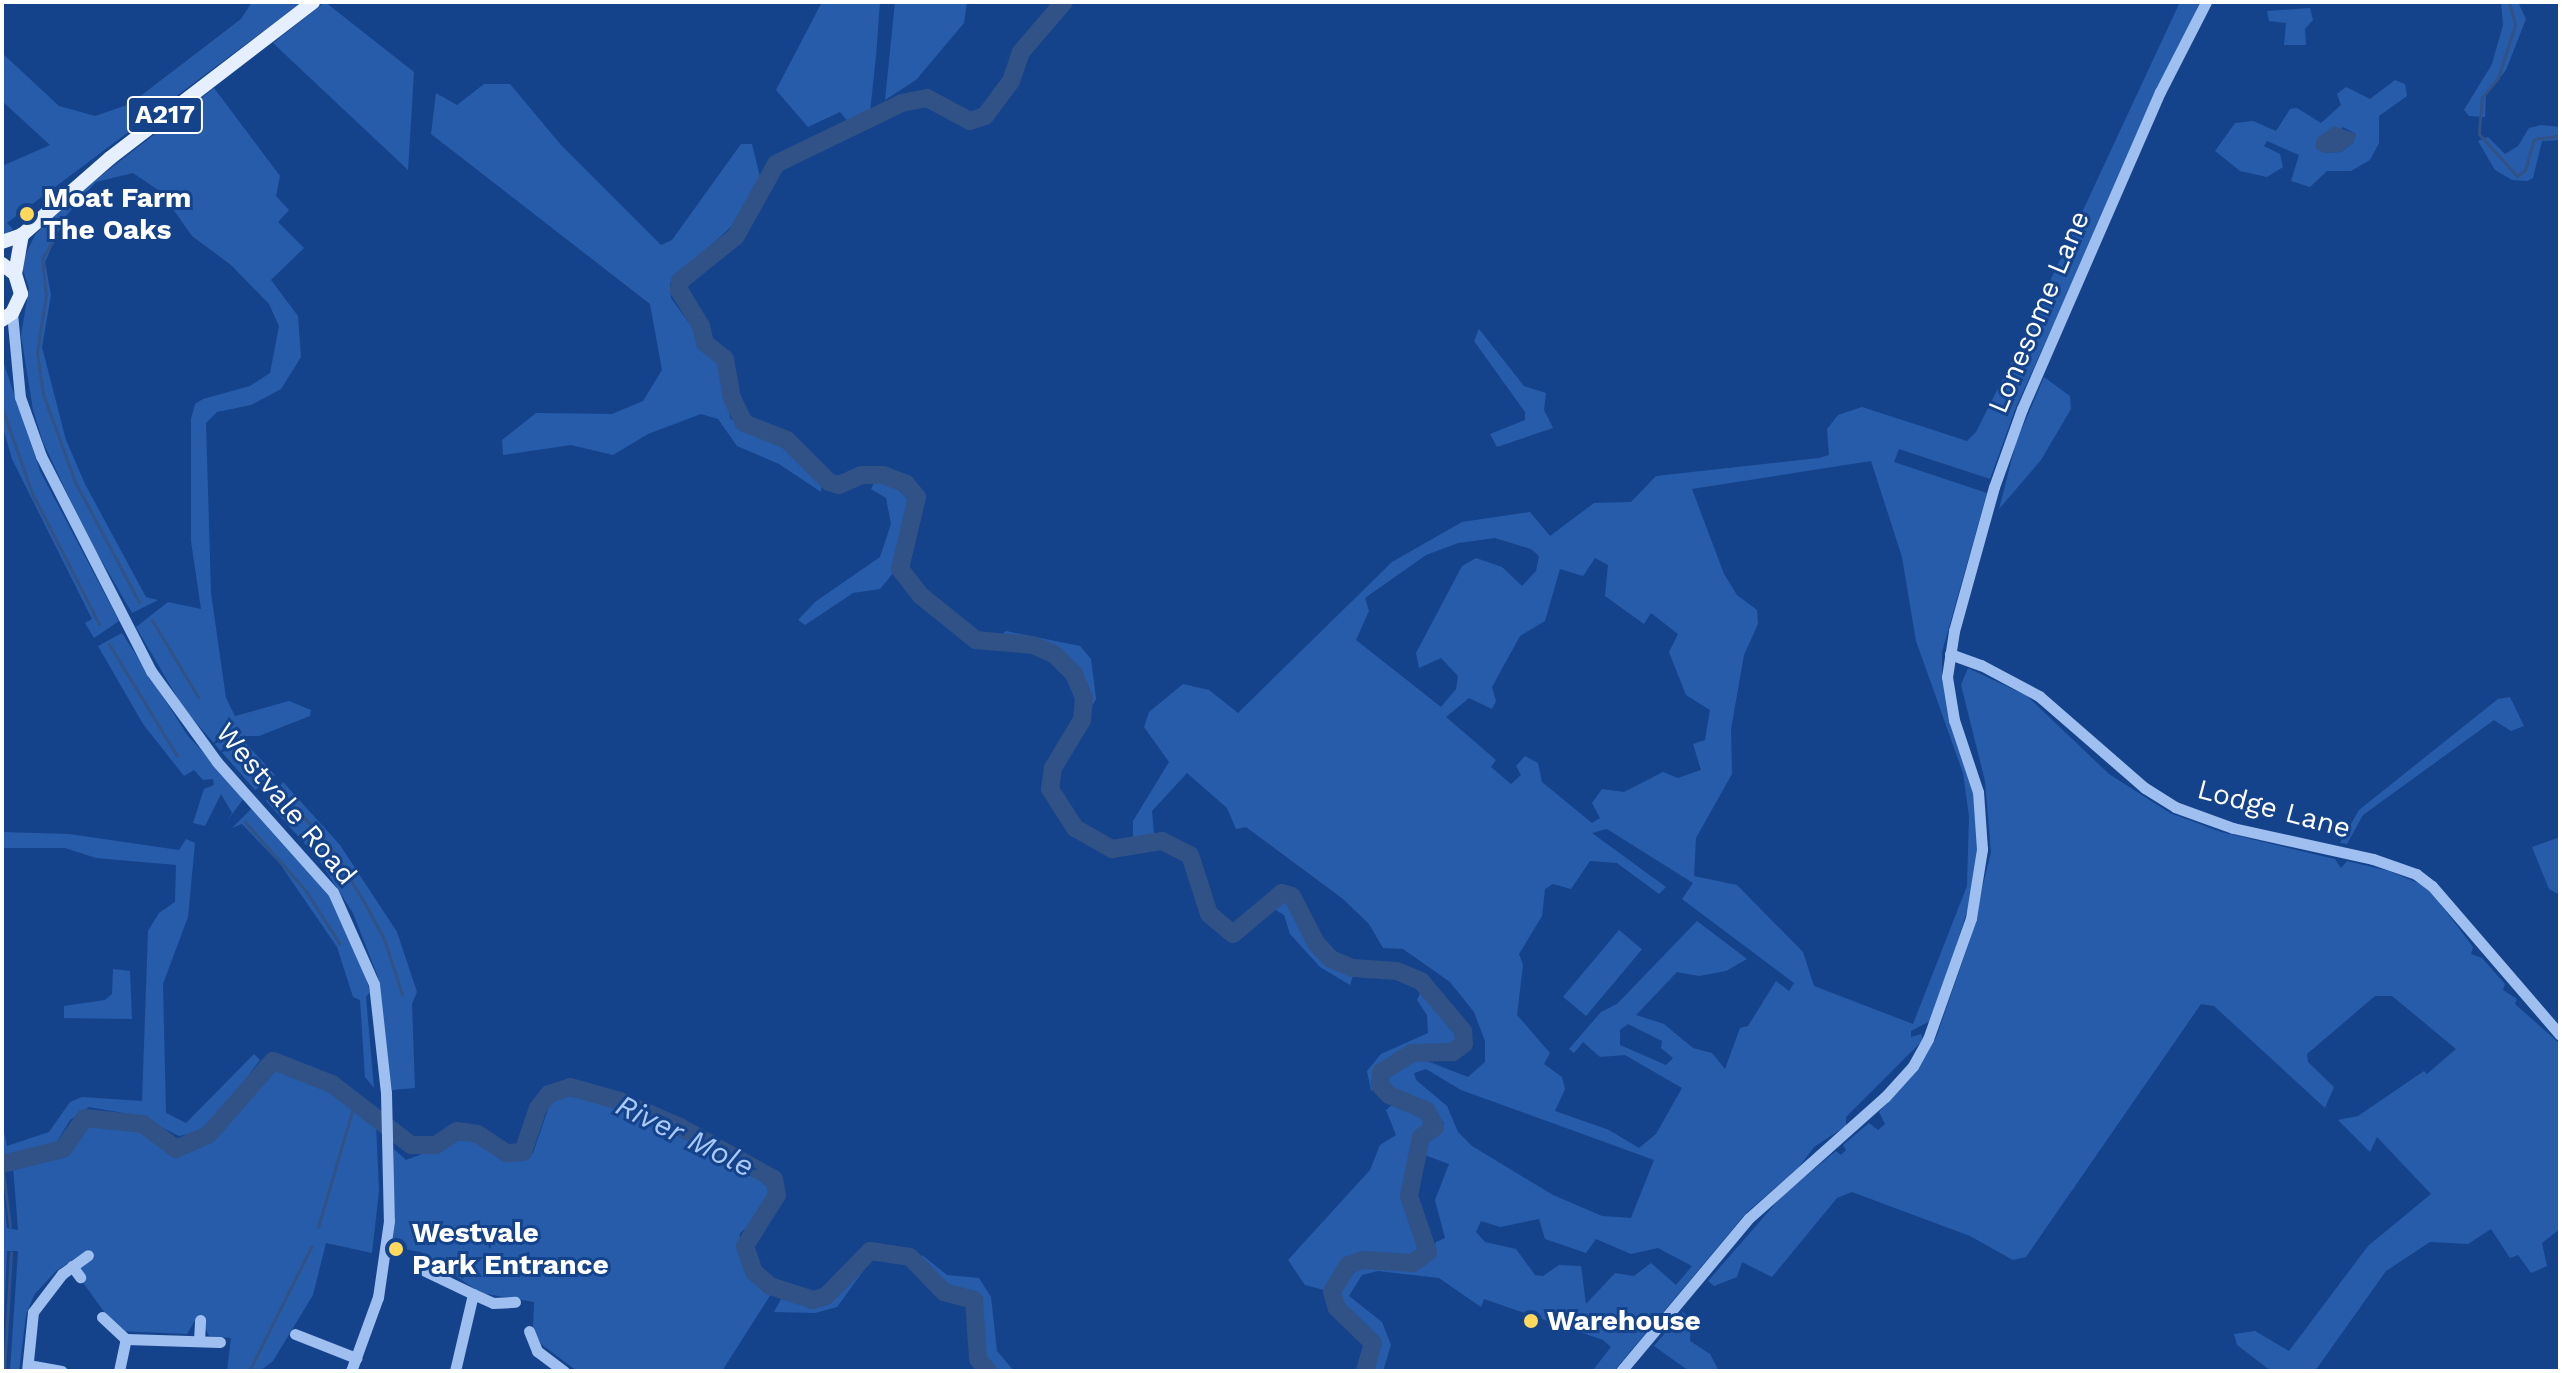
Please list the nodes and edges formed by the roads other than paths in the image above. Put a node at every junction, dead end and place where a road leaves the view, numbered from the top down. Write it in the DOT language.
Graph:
graph roads {
  1 [pos="313,2"];
  2 [pos="2206,2"];
  3 [pos="22,235"];
  4 [pos="2,242"];
  5 [pos="2,264"];
  6 [pos="15,274"];
  7 [pos="7,317"];
  8 [pos="2,336"];
  9 [pos="12,347"];
  10 [pos="1950,654"];
  11 [pos="2560,1035"];
  12 [pos="88,1255"];
  13 [pos="72,1266"];
  14 [pos="417,1267"];
  15 [pos="80,1277"];
  16 [pos="473,1294"];
  17 [pos="515,1302"];
  18 [pos="102,1317"];
  19 [pos="200,1320"];
  20 [pos="529,1331"];
  21 [pos="295,1334"];
  22 [pos="126,1339"];
  23 [pos="199,1341"];
  24 [pos="220,1342"];
  25 [pos="356,1358"];
  26 [pos="27,1368"];
  27 [pos="61,1371"];
  28 [pos="119,1371"];
  29 [pos="351,1371"];
  30 [pos="455,1371"];
  31 [pos="564,1371"];
  32 [pos="1621,1371"];
  1 -- 3 [label="main road, A217"];
  2 -- 10 [label="street, Lonesome Lane"];
  3 -- 4 [label="main road, A217"];
  3 -- 6 [label="main road"];
  5 -- 6 [label="main road"];
  6 -- 7 [label="main road"];
  7 -- 9 [label="street, Westvale Road"];
  8 -- 9 [label="street"];
  9 -- 25 [label="street, Westvale Road"];
  10 -- 11 [label="street, Lodge Lane"];
  10 -- 32 [label="street, Lonesome Lane"];
  12 -- 13 [label="street"];
  13 -- 15 [label="street"];
  13 -- 26 [label="street"];
  14 -- 16 [label="street"];
  16 -- 17 [label="street"];
  16 -- 30 [label="street"];
  18 -- 22 [label="street"];
  19 -- 23 [label="street"];
  20 -- 31 [label="street"];
  21 -- 25 [label="street"];
  22 -- 23 [label="street"];
  22 -- 28 [label="street"];
  23 -- 24 [label="street"];
  25 -- 29 [label="street, Westvale Road"];
  26 -- 27 [label="street"];
}
